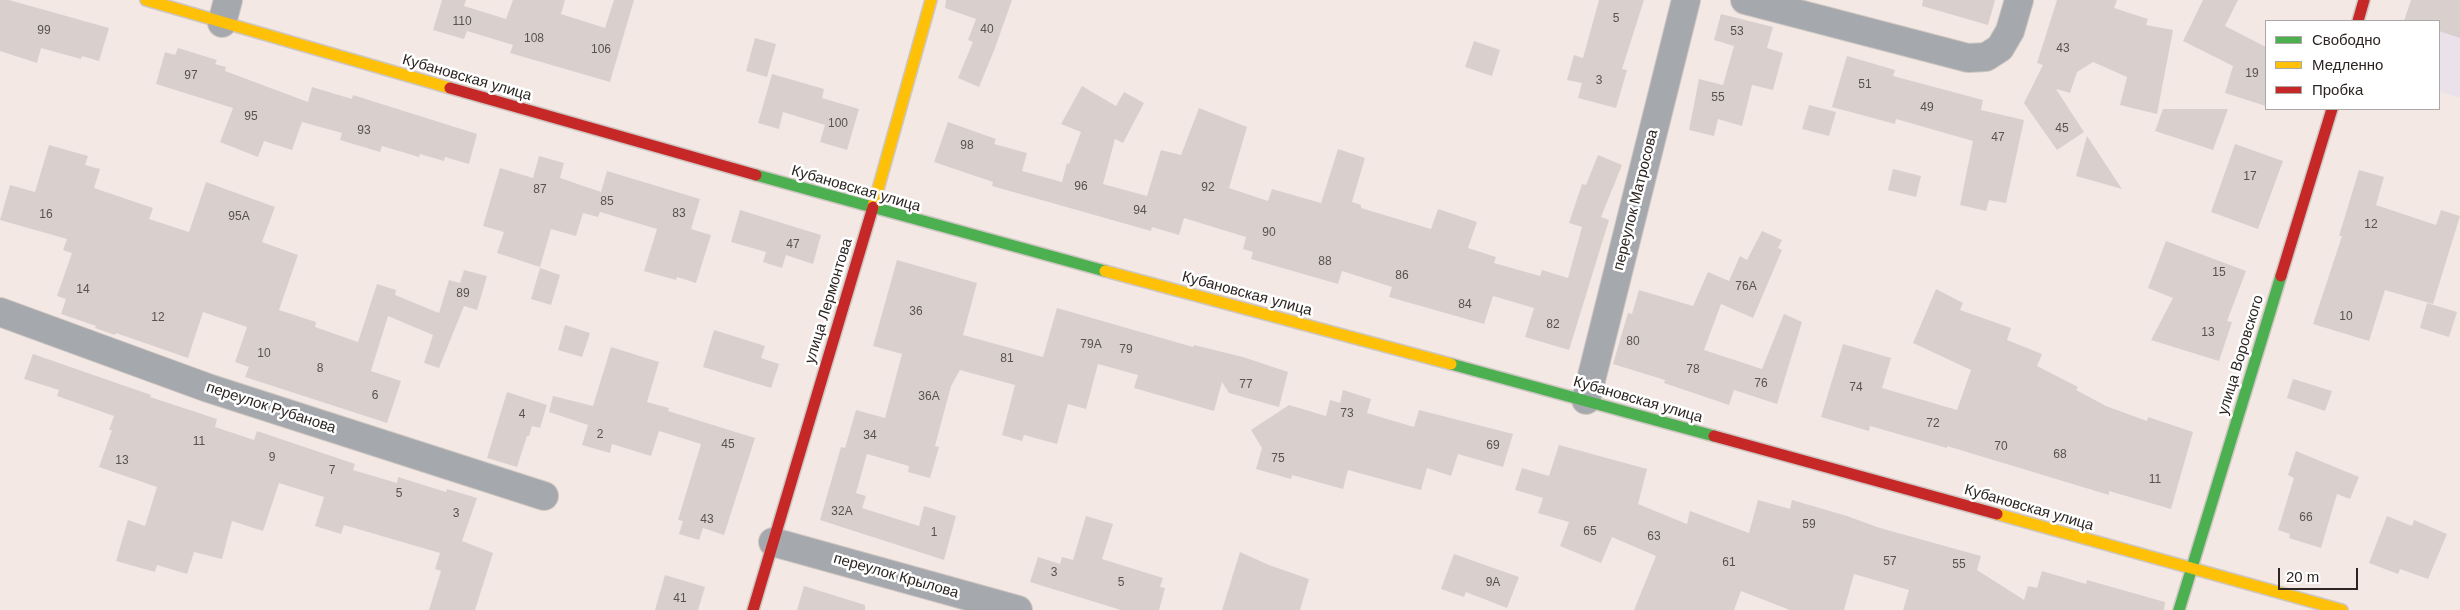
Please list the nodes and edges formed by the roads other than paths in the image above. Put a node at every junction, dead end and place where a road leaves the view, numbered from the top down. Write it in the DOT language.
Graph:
graph roads {
  1 [pos="146,0"];
  2 [pos="931,0"];
  3 [pos="1686,0"];
  4 [pos="1745,0"];
  5 [pos="2019,0"];
  6 [pos="2364,0"];
  7 [pos="225,12"];
  8 [pos="2358,20"];
  9 [pos="2332,110"];
  10 [pos="872,209"];
  11 [pos="0,312"];
  12 [pos="1586,400"];
  13 [pos="544,496"];
  14 [pos="774,542"];
  15 [pos="2192,570"];
  16 [pos="752,610"];
  17 [pos="1018,610"];
  18 [pos="2179,610"];
  19 [pos="2342,610"];
  1 -- 7 [label="street, Кубановская улица"];
  2 -- 10 [label="street, улица Лермонтова"];
  3 -- 12 [label="street, переулок Матросова"];
  4 -- 5 [label="street"];
  6 -- 8 [label="street"];
  7 -- 10 [label="street, Кубановская улица"];
  9 -- 15 [label="street, улица Воровского"];
  10 -- 12 [label="street, Кубановская улица"];
  10 -- 14 [label="street, улица Лермонтова"];
  11 -- 13 [label="street, переулок Рубанова"];
  12 -- 15 [label="street, Кубановская улица"];
  14 -- 16 [label="street, улица Лермонтова"];
  14 -- 17 [label="street, переулок Крылова"];
  15 -- 18 [label="street, улица Воровского"];
  15 -- 19 [label="street, Кубановская улица"];
}
